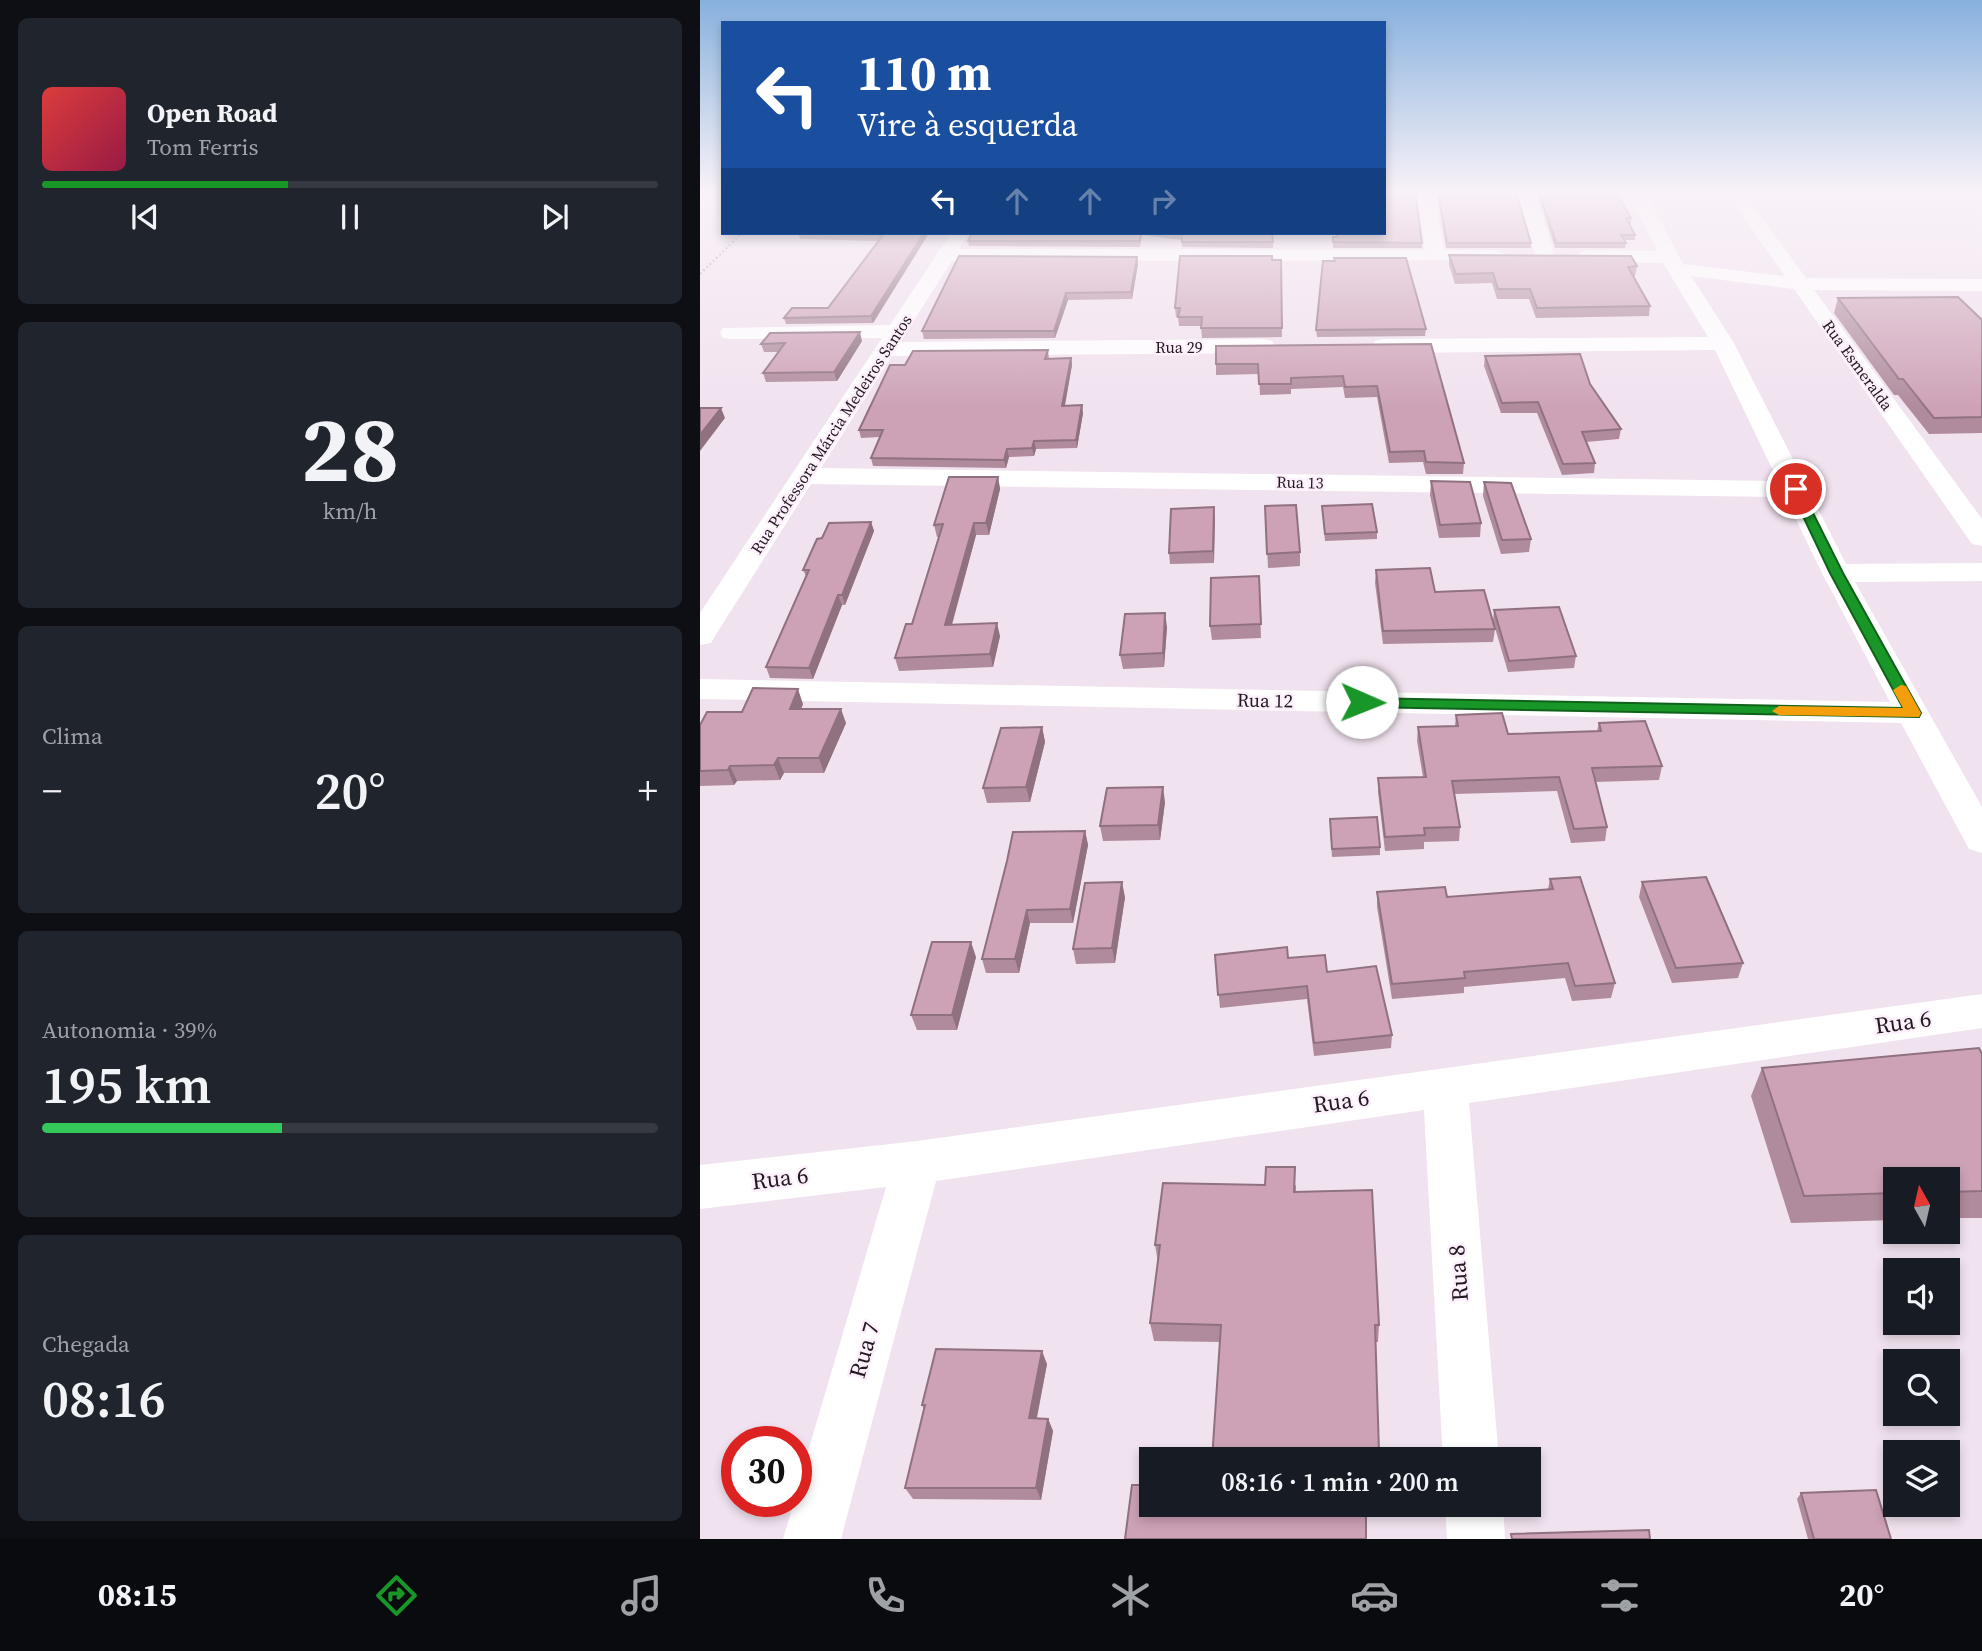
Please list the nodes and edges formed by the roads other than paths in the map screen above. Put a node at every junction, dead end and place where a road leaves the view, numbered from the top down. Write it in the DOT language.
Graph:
graph roads {
  1 [pos="1673,263"];
  2 [pos="941,264"];
  3 [pos="1678,264"];
  4 [pos="1785,264"];
  5 [pos="1799,284"];
  6 [pos="1982,285"];
  7 [pos="731,333"];
  8 [pos="892,340"];
  9 [pos="1723,343"];
  10 [pos="1291,346"];
  11 [pos="1360,346"];
  12 [pos="804,476"];
  13 [pos="1796,489"];
  14 [pos="1982,538"];
  15 [pos="1982,572"];
  16 [pos="1836,573"];
  17 [pos="700,636"];
  18 [pos="700,689"];
  19 [pos="1913,713"];
  20 [pos="1982,840"];
  21 [pos="1982,1011"];
  22 [pos="1445,1087"];
  23 [pos="917,1162"];
  24 [pos="700,1187"];
  25 [pos="1470,1447"];
  26 [pos="1475,1517"];
  27 [pos="812,1539"];
  28 [pos="1476,1539"];
  1 -- 9 [label="street"];
  2 -- 8 [label="street, Rua Professora Márcia Medeiros Santos"];
  3 -- 5 [label="street"];
  4 -- 5 [label="street, Rua Esmeralda"];
  5 -- 6 [label="street"];
  5 -- 14 [label="street, Rua Esmeralda"];
  7 -- 8 [label="street, Rua 29"];
  8 -- 10 [label="street, Rua 29"];
  8 -- 12 [label="street, Rua Professora Márcia Medeiros Santos"];
  9 -- 11 [label="street"];
  9 -- 13 [label="street"];
  12 -- 13 [label="street, Rua 13"];
  12 -- 17 [label="street, Rua Professora Márcia Medeiros Santos"];
  13 -- 16 [label="street"];
  15 -- 16 [label="street"];
  16 -- 19 [label="street"];
  18 -- 19 [label="street, Rua 12"];
  19 -- 20 [label="street"];
  21 -- 22 [label="street, Rua 6"];
  22 -- 23 [label="street, Rua 6"];
  22 -- 25 [label="street, Rua 8"];
  23 -- 24 [label="street, Rua 6"];
  23 -- 27 [label="street, Rua 7"];
  26 -- 28 [label="street"];
}
